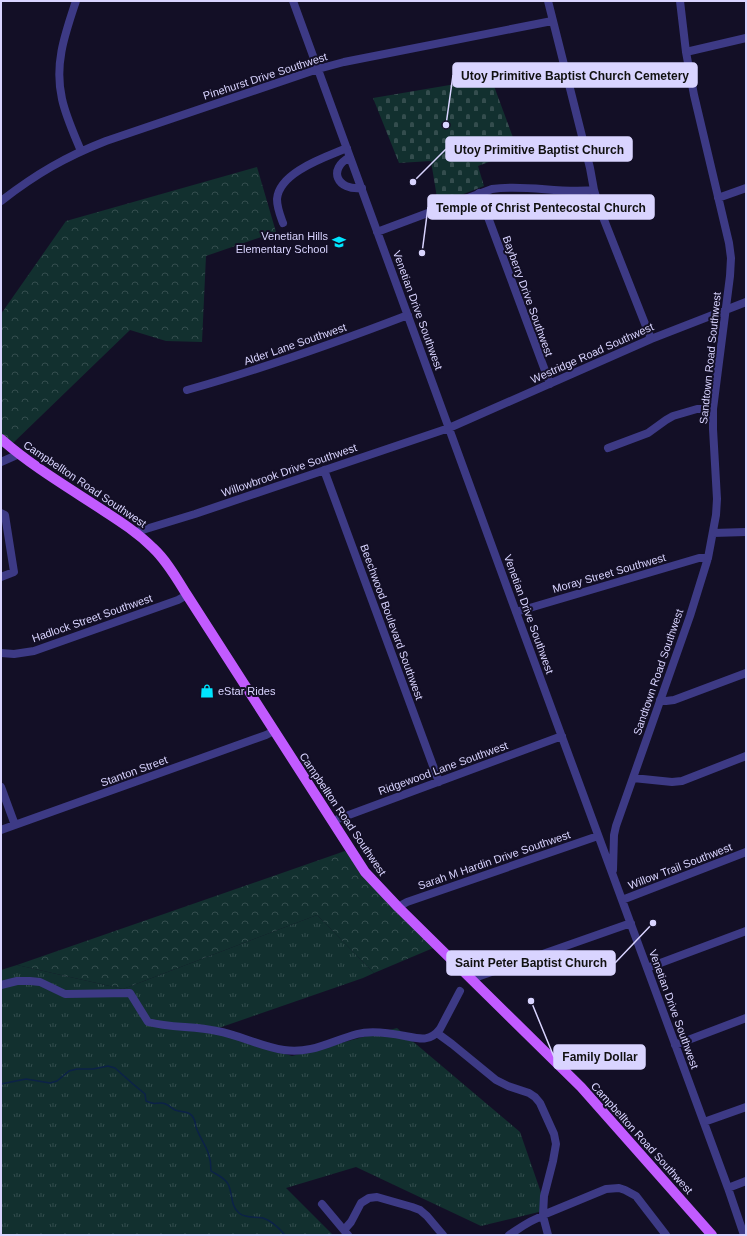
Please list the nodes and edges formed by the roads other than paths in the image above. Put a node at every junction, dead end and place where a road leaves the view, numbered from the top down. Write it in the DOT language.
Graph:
graph roads {
  1 [pos="76,1"];
  2 [pos="293,1"];
  3 [pos="548,1"];
  4 [pos="680,1"];
  5 [pos="552,21"];
  6 [pos="746,38"];
  7 [pos="686,52"];
  8 [pos="318,69"];
  9 [pos="347,148"];
  10 [pos="81,151"];
  11 [pos="350,157"];
  12 [pos="362,188"];
  13 [pos="746,188"];
  14 [pos="594,190"];
  15 [pos="479,193"];
  16 [pos="718,198"];
  17 [pos="1,201"];
  18 [pos="283,223"];
  19 [pos="377,232"];
  20 [pos="746,302"];
  21 [pos="726,310"];
  22 [pos="408,315"];
  23 [pos="651,339"];
  24 [pos="550,384"];
  25 [pos="187,390"];
  26 [pos="713,409"];
  27 [pos="449,428"];
  28 [pos="1,439"];
  29 [pos="608,448"];
  30 [pos="19,454"];
  31 [pos="1,462"];
  32 [pos="324,470"];
  33 [pos="1,514"];
  34 [pos="136,532"];
  35 [pos="746,532"];
  36 [pos="713,533"];
  37 [pos="708,558"];
  38 [pos="1,577"];
  39 [pos="187,595"];
  40 [pos="516,612"];
  41 [pos="1,653"];
  42 [pos="746,673"];
  43 [pos="660,700"];
  44 [pos="274,731"];
  45 [pos="562,736"];
  46 [pos="746,756"];
  47 [pos="632,778"];
  48 [pos="439,782"];
  49 [pos="1,787"];
  50 [pos="332,822"];
  51 [pos="15,825"];
  52 [pos="1,830"];
  53 [pos="598,836"];
  54 [pos="746,852"];
  55 [pos="613,875"];
  56 [pos="622,900"];
  57 [pos="398,907"];
  58 [pos="631,923"];
  59 [pos="746,931"];
  60 [pos="647,968"];
  61 [pos="472,980"];
  62 [pos="1,985"];
  63 [pos="460,991"];
  64 [pos="746,1018"];
  65 [pos="437,1033"];
  66 [pos="675,1045"];
  67 [pos="746,1106"];
  68 [pos="704,1122"];
  69 [pos="746,1181"];
  70 [pos="728,1188"];
  71 [pos="322,1204"];
  72 [pos="346,1232"];
  73 [pos="443,1235"];
  74 [pos="508,1235"];
  75 [pos="548,1235"];
  76 [pos="666,1235"];
  77 [pos="712,1235"];
  78 [pos="744,1235"];
  1 -- 10 [label="street"];
  2 -- 8 [label="street, Venetian Drive Southwest"];
  3 -- 5 [label="street"];
  4 -- 7 [label="street, Sandtown Road Southwest"];
  5 -- 8 [label="street, Pinehurst Drive Southwest"];
  5 -- 14 [label="street"];
  6 -- 7 [label="street"];
  7 -- 16 [label="street, Sandtown Road Southwest"];
  8 -- 9 [label="street, Venetian Drive Southwest"];
  8 -- 10 [label="street, Pinehurst Drive Southwest"];
  9 -- 11 [label="street, Venetian Drive Southwest"];
  9 -- 18 [label="street"];
  10 -- 17 [label="street, Pinehurst Drive Southwest"];
  11 -- 12 [label="street, Venetian Drive Southwest"];
  11 -- 12 [label="street"];
  12 -- 19 [label="street, Venetian Drive Southwest"];
  13 -- 16 [label="street"];
  14 -- 15 [label="street"];
  14 -- 23 [label="street"];
  15 -- 19 [label="street"];
  15 -- 24 [label="street, Bayberry Drive Southwest"];
  16 -- 21 [label="street, Sandtown Road Southwest"];
  19 -- 22 [label="street, Venetian Drive Southwest"];
  20 -- 21 [label="street, Westridge Road Southwest"];
  21 -- 23 [label="street, Westridge Road Southwest"];
  21 -- 26 [label="street, Sandtown Road Southwest"];
  22 -- 25 [label="street, Alder Lane Southwest"];
  22 -- 27 [label="street, Venetian Drive Southwest"];
  23 -- 24 [label="street, Westridge Road Southwest"];
  24 -- 27 [label="street, Westridge Road Southwest"];
  26 -- 29 [label="street"];
  26 -- 36 [label="street, Sandtown Road Southwest"];
  27 -- 32 [label="street, Willowbrook Drive Southwest"];
  27 -- 40 [label="street, Venetian Drive Southwest"];
  28 -- 30 [label="main road, Campbellton Road Southwest"];
  30 -- 31 [label="street"];
  30 -- 34 [label="main road, Campbellton Road Southwest"];
  32 -- 34 [label="street, Willowbrook Drive Southwest"];
  32 -- 48 [label="street, Beechwood Boulevard Southwest"];
  33 -- 38 [label="street"];
  34 -- 39 [label="main road, Campbellton Road Southwest"];
  35 -- 36 [label="street"];
  36 -- 37 [label="street, Sandtown Road Southwest"];
  37 -- 40 [label="street, Moray Street Southwest"];
  37 -- 43 [label="street, Sandtown Road Southwest"];
  39 -- 41 [label="street, Hadlock Street Southwest"];
  39 -- 44 [label="main road, Campbellton Road Southwest"];
  40 -- 45 [label="street, Venetian Drive Southwest"];
  42 -- 43 [label="street"];
  43 -- 47 [label="street, Sandtown Road Southwest"];
  44 -- 50 [label="main road, Campbellton Road Southwest"];
  44 -- 51 [label="street, Stanton Street"];
  45 -- 48 [label="street, Ridgewood Lane Southwest"];
  45 -- 53 [label="street, Venetian Drive Southwest"];
  46 -- 47 [label="street"];
  47 -- 55 [label="street, Sandtown Road Southwest"];
  48 -- 50 [label="street, Ridgewood Lane Southwest"];
  49 -- 51 [label="street"];
  50 -- 57 [label="main road, Campbellton Road Southwest"];
  51 -- 52 [label="street, Stanton Street"];
  53 -- 55 [label="street, Venetian Drive Southwest"];
  53 -- 57 [label="street, Sarah M Hardin Drive Southwest"];
  54 -- 56 [label="street, Willow Trail Southwest"];
  55 -- 56 [label="street, Venetian Drive Southwest"];
  56 -- 58 [label="street, Venetian Drive Southwest"];
  57 -- 61 [label="main road, Campbellton Road Southwest"];
  58 -- 60 [label="street, Venetian Drive Southwest"];
  58 -- 61 [label="street"];
  59 -- 60 [label="street"];
  60 -- 66 [label="street, Venetian Drive Southwest"];
  61 -- 77 [label="main road, Campbellton Road Southwest"];
  62 -- 65 [label="street"];
  63 -- 65 [label="street"];
  64 -- 66 [label="street"];
  65 -- 76 [label="street"];
  66 -- 68 [label="street, Venetian Drive Southwest"];
  67 -- 68 [label="street"];
  68 -- 70 [label="street, Venetian Drive Southwest"];
  69 -- 70 [label="street"];
  70 -- 78 [label="street, Venetian Drive Southwest"];
  71 -- 72 [label="street"];
  72 -- 73 [label="street"];
  74 -- 75 [label="street"];
}
